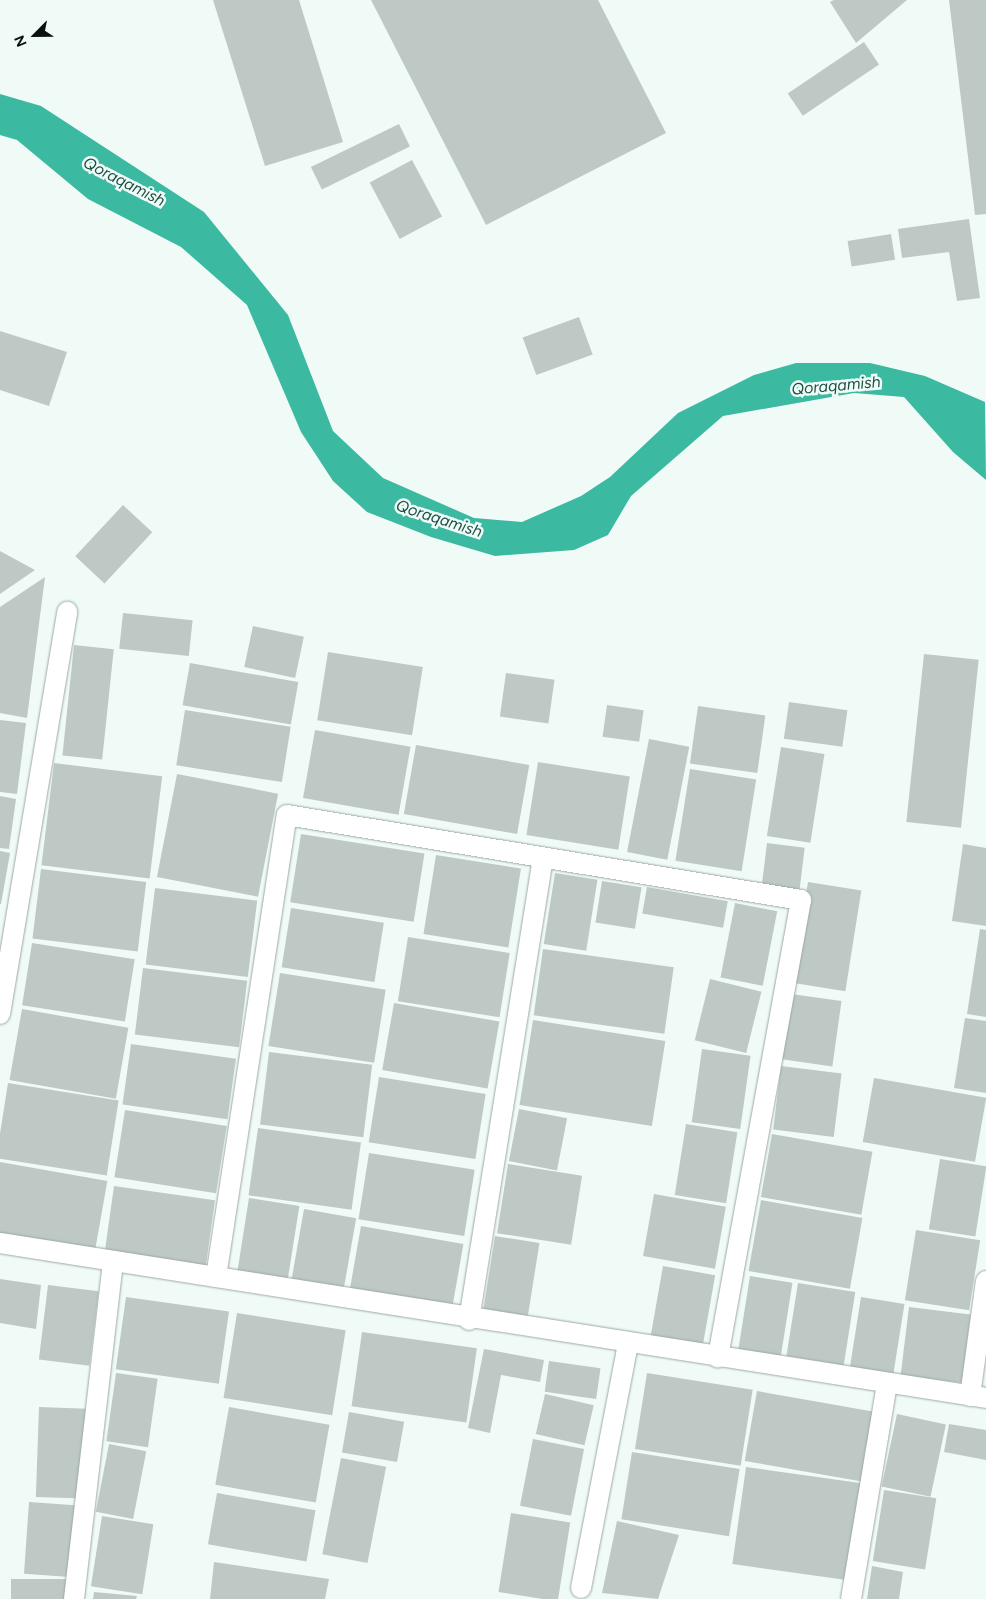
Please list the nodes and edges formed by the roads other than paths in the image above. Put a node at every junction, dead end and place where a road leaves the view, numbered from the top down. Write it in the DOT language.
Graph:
graph roads {
  1 [pos="67,612"];
  2 [pos="543,858"];
  3 [pos="0,1014"];
  4 [pos="0,1243"];
  5 [pos="112,1263"];
  6 [pos="216,1277"];
  7 [pos="986,1281"];
  8 [pos="469,1320"];
  9 [pos="628,1344"];
  10 [pos="718,1358"];
  11 [pos="887,1384"];
  12 [pos="978,1397"];
  13 [pos="581,1588"];
  14 [pos="74,1599"];
  15 [pos="851,1599"];
  1 -- 3 [label="street"];
  2 -- 6 [label="street"];
  2 -- 8 [label="street"];
  2 -- 10 [label="street"];
  4 -- 5 [label="street"];
  5 -- 6 [label="street"];
  5 -- 14 [label="street"];
  6 -- 8 [label="street"];
  7 -- 12 [label="street"];
  8 -- 9 [label="street"];
  9 -- 10 [label="street"];
  9 -- 13 [label="street"];
  10 -- 11 [label="street"];
  11 -- 12 [label="street"];
  11 -- 15 [label="street"];
}
